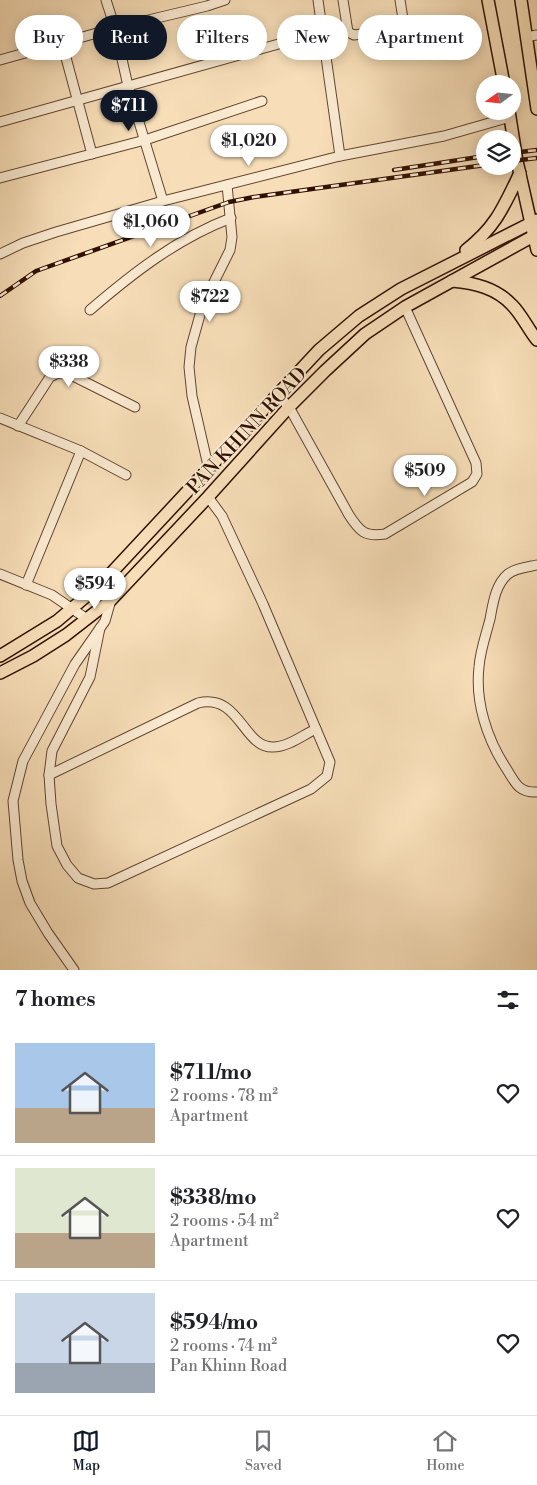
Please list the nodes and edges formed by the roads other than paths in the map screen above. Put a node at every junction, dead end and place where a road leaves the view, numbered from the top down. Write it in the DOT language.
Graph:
graph roads {
  1 [pos="106,0"];
  2 [pos="225,0"];
  3 [pos="318,0"];
  4 [pos="343,0"];
  5 [pos="400,0"];
  6 [pos="488,0"];
  7 [pos="521,0"];
  8 [pos="111,15"];
  9 [pos="167,17"];
  10 [pos="531,36"];
  11 [pos="277,44"];
  12 [pos="15,56"];
  13 [pos="0,60"];
  14 [pos="67,60"];
  15 [pos="122,60"];
  16 [pos="502,75"];
  17 [pos="128,86"];
  18 [pos="78,101"];
  19 [pos="262,101"];
  20 [pos="537,110"];
  21 [pos="492,120"];
  22 [pos="0,122"];
  23 [pos="145,140"];
  24 [pos="92,154"];
  25 [pos="340,156"];
  26 [pos="519,175"];
  27 [pos="521,175"];
  28 [pos="0,178"];
  29 [pos="227,185"];
  30 [pos="162,201"];
  31 [pos="231,218"];
  32 [pos="534,221"];
  33 [pos="535,235"];
  34 [pos="537,250"];
  35 [pos="0,254"];
  36 [pos="447,266"];
  37 [pos="452,281"];
  38 [pos="405,307"];
  39 [pos="90,310"];
  40 [pos="537,340"];
  41 [pos="277,394"];
  42 [pos="135,406"];
  43 [pos="289,408"];
  44 [pos="0,418"];
  45 [pos="18,426"];
  46 [pos="81,451"];
  47 [pos="209,470"];
  48 [pos="126,475"];
  49 [pos="208,497"];
  50 [pos="537,565"];
  51 [pos="0,574"];
  52 [pos="26,586"];
  53 [pos="111,600"];
  54 [pos="74,608"];
  55 [pos="87,619"];
  56 [pos="100,628"];
  57 [pos="0,656"];
  58 [pos="0,673"];
  59 [pos="316,729"];
  60 [pos="49,775"];
  61 [pos="537,792"];
  62 [pos="74,970"];
  1 -- 8 [label="street"];
  2 -- 9 [label="street"];
  3 -- 25 [label="street"];
  4 -- 5 [label="street"];
  6 -- 16 [label="main road"];
  7 -- 10 [label="main road"];
  10 -- 20 [label="main road"];
  11 -- 17 [label="street"];
  12 -- 13 [label="street"];
  14 -- 18 [label="street"];
  15 -- 17 [label="street"];
  17 -- 18 [label="street"];
  17 -- 23 [label="street"];
  18 -- 22 [label="street"];
  18 -- 24 [label="street"];
  19 -- 23 [label="street"];
  21 -- 25 [label="street"];
  23 -- 24 [label="street"];
  23 -- 30 [label="street"];
  24 -- 28 [label="street"];
  25 -- 29 [label="street"];
  26 -- 36 [label="main road"];
  27 -- 32 [label="main road"];
  29 -- 30 [label="street"];
  29 -- 31 [label="street"];
  30 -- 35 [label="street"];
  31 -- 39 [label="street"];
  31 -- 47 [label="street"];
  32 -- 33 [label="main road"];
  32 -- 36 [label="main road, PAN KHINN ROAD"];
  33 -- 34 [label="main road"];
  33 -- 37 [label="main road, PAN KHINN ROAD"];
  36 -- 41 [label="main road, PAN KHINN ROAD"];
  37 -- 38 [label="main road, PAN KHINN ROAD"];
  37 -- 40 [label="main road"];
  38 -- 43 [label="main road, PAN KHINN ROAD"];
  38 -- 43 [label="street"];
  41 -- 43 [label="street"];
  41 -- 47 [label="main road, PAN KHINN ROAD"];
  42 -- 45 [label="street"];
  43 -- 49 [label="main road, PAN KHINN ROAD"];
  44 -- 45 [label="street"];
  45 -- 46 [label="street"];
  46 -- 48 [label="street"];
  46 -- 52 [label="street"];
  47 -- 54 [label="main road, PAN KHINN ROAD"];
  49 -- 53 [label="main road, PAN KHINN ROAD"];
  49 -- 59 [label="street"];
  50 -- 61 [label="street"];
  51 -- 52 [label="street"];
  52 -- 54 [label="street"];
  53 -- 55 [label="main road, PAN KHINN ROAD"];
  53 -- 56 [label="street"];
  54 -- 55 [label="street"];
  54 -- 57 [label="main road, PAN KHINN ROAD"];
  55 -- 58 [label="main road, PAN KHINN ROAD"];
  56 -- 60 [label="street"];
  56 -- 62 [label="street"];
  59 -- 60 [label="street"];
  59 -- 60 [label="street"];
}
